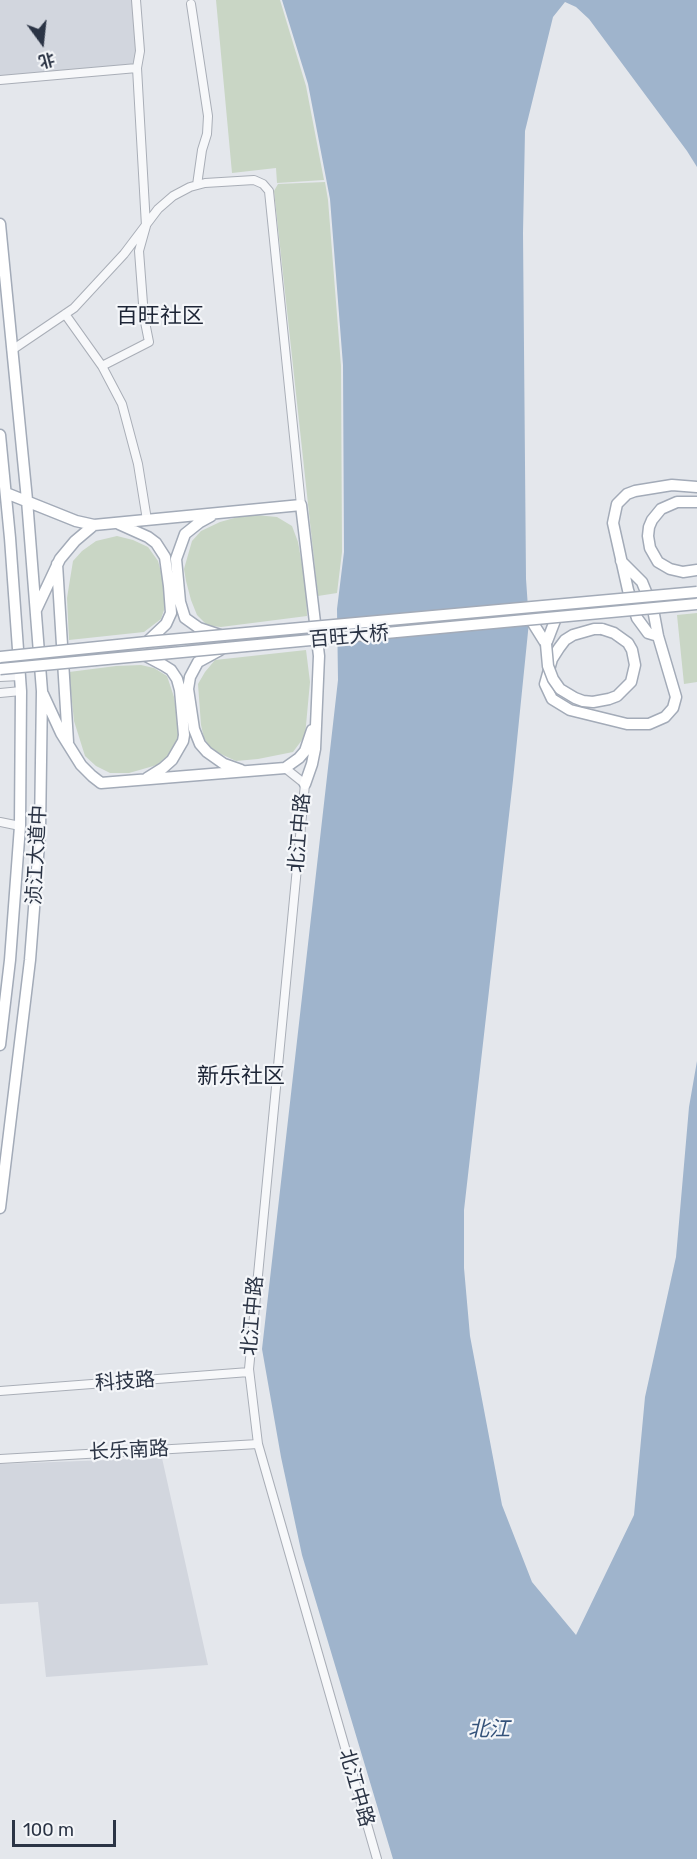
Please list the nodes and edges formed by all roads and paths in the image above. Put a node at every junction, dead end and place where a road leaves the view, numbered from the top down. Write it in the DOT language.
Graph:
graph roads {
  1 [pos="136,0"];
  2 [pos="190,4"];
  3 [pos="137,68"];
  4 [pos="0,80"];
  5 [pos="197,185"];
  6 [pos="0,224"];
  7 [pos="146,226"];
  8 [pos="65,314"];
  9 [pos="12,350"];
  10 [pos="0,351"];
  11 [pos="102,366"];
  12 [pos="0,435"];
  13 [pos="697,487"];
  14 [pos="6,493"];
  15 [pos="27,500"];
  16 [pos="697,502"];
  17 [pos="301,505"];
  18 [pos="220,513"];
  19 [pos="4,520"];
  20 [pos="147,520"];
  21 [pos="116,523"];
  22 [pos="94,525"];
  23 [pos="30,537"];
  24 [pos="10,538"];
  25 [pos="171,560"];
  26 [pos="621,561"];
  27 [pos="57,564"];
  28 [pos="697,570"];
  29 [pos="697,592"];
  30 [pos="697,604"];
  31 [pos="36,610"];
  32 [pos="556,618"];
  33 [pos="531,620"];
  34 [pos="220,635"];
  35 [pos="658,636"];
  36 [pos="147,642"];
  37 [pos="546,644"];
  38 [pos="222,649"];
  39 [pos="146,656"];
  40 [pos="0,657"];
  41 [pos="0,669"];
  42 [pos="20,676"];
  43 [pos="0,677"];
  44 [pos="21,691"];
  45 [pos="42,691"];
  46 [pos="0,693"];
  47 [pos="316,714"];
  48 [pos="69,745"];
  49 [pos="285,768"];
  50 [pos="244,772"];
  51 [pos="144,780"];
  52 [pos="305,784"];
  53 [pos="0,822"];
  54 [pos="20,826"];
  55 [pos="0,1045"];
  56 [pos="3,1159"];
  57 [pos="0,1208"];
  58 [pos="249,1372"];
  59 [pos="0,1391"];
  60 [pos="258,1444"];
  61 [pos="0,1459"];
  62 [pos="377,1859"];
  1 -- 3 [label="street"];
  2 -- 5 [label="street"];
  3 -- 4 [label="street"];
  3 -- 7 [label="street"];
  5 -- 7 [label="street"];
  5 -- 17 [label="street"];
  6 -- 9 [label="main road, 浈江大道中"];
  7 -- 8 [label="street"];
  7 -- 11 [label="street"];
  8 -- 9 [label="street"];
  8 -- 11 [label="street"];
  9 -- 10 [label="main road"];
  9 -- 15 [label="main road, 浈江大道中"];
  11 -- 20 [label="street"];
  12 -- 14 [label="main road, 浈江大道中"];
  13 -- 26 [label="main road"];
  14 -- 15 [label="main road"];
  14 -- 19 [label="main road, 浈江大道中"];
  15 -- 22 [label="main road"];
  15 -- 23 [label="main road, 浈江大道中"];
  16 -- 28 [label="main road"];
  17 -- 18 [label="main road"];
  17 -- 47 [label="main road"];
  18 -- 20 [label="main road"];
  18 -- 25 [label="main road"];
  19 -- 24 [label="main road, 浈江大道中"];
  20 -- 21 [label="main road"];
  21 -- 22 [label="main road"];
  21 -- 25 [label="main road"];
  22 -- 27 [label="main road"];
  23 -- 24 [label="main road"];
  23 -- 31 [label="main road, 浈江大道中"];
  24 -- 42 [label="main road, 浈江大道中"];
  25 -- 34 [label="main road"];
  25 -- 36 [label="main road"];
  26 -- 35 [label="main road"];
  26 -- 35 [label="main road"];
  27 -- 31 [label="main road"];
  27 -- 48 [label="main road"];
  29 -- 34 [label="main road, 百旺大桥, bridge"];
  30 -- 32 [label="main road, 百旺大桥, bridge"];
  31 -- 45 [label="main road, 浈江大道中"];
  32 -- 33 [label="main road, 百旺大桥, bridge"];
  32 -- 37 [label="main road"];
  33 -- 37 [label="main road"];
  33 -- 38 [label="main road, 百旺大桥, bridge"];
  34 -- 36 [label="main road, 百旺大桥, bridge"];
  35 -- 37 [label="main road, bridge"];
  36 -- 40 [label="main road, 百旺大桥, bridge"];
  38 -- 39 [label="main road, 百旺大桥, bridge"];
  38 -- 50 [label="main road"];
  39 -- 41 [label="main road, 百旺大桥, bridge"];
  39 -- 51 [label="main road"];
  42 -- 43 [label="street"];
  42 -- 44 [label="main road, 浈江大道中"];
  44 -- 46 [label="street"];
  44 -- 54 [label="main road, 浈江大道中"];
  45 -- 48 [label="main road"];
  45 -- 56 [label="main road, 浈江大道中"];
  47 -- 49 [label="main road"];
  47 -- 52 [label="main road"];
  48 -- 51 [label="main road"];
  49 -- 50 [label="main road"];
  49 -- 52 [label="street, 北江中路"];
  50 -- 51 [label="main road"];
  52 -- 58 [label="street, 北江中路"];
  53 -- 54 [label="street"];
  54 -- 55 [label="main road, 浈江大道中"];
  56 -- 57 [label="main road, 浈江大道中"];
  58 -- 59 [label="street, 科技路"];
  58 -- 60 [label="street, 北江中路"];
  60 -- 61 [label="street, 长乐南路"];
  60 -- 62 [label="street, 北江中路"];
}
